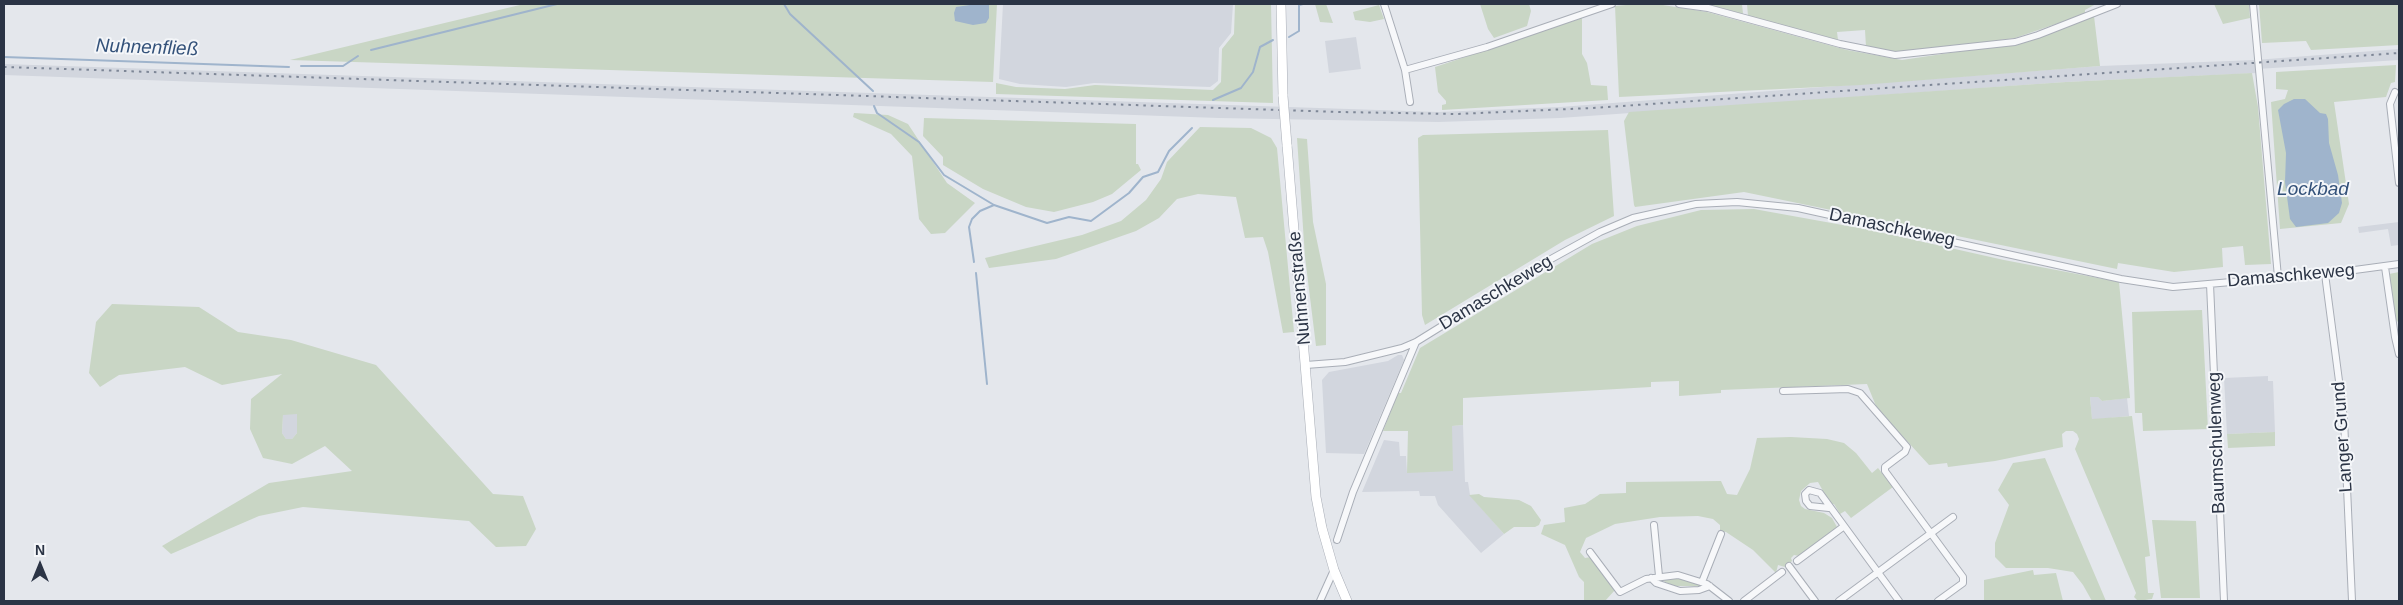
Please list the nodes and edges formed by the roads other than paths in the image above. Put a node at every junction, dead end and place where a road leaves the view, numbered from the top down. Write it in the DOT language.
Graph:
graph roads {
  1 [pos="1281,4"];
  2 [pos="1384,4"];
  3 [pos="1612,4"];
  4 [pos="1679,4"];
  5 [pos="2117,4"];
  6 [pos="2253,4"];
  7 [pos="1405,70"];
  8 [pos="2395,92"];
  9 [pos="1410,102"];
  10 [pos="2399,183"];
  11 [pos="2399,264"];
  12 [pos="2385,267"];
  13 [pos="2325,274"];
  14 [pos="2278,277"];
  15 [pos="2210,284"];
  16 [pos="2396,329"];
  17 [pos="1416,342"];
  18 [pos="2399,354"];
  19 [pos="1306,365"];
  20 [pos="1783,391"];
  21 [pos="1829,508"];
  22 [pos="1953,517"];
  23 [pos="1654,525"];
  24 [pos="1843,527"];
  25 [pos="1931,533"];
  26 [pos="1721,534"];
  27 [pos="1336,540"];
  28 [pos="1590,552"];
  29 [pos="1797,561"];
  30 [pos="1789,566"];
  31 [pos="1334,570"];
  32 [pos="1782,572"];
  33 [pos="1878,572"];
  34 [pos="1660,576"];
  35 [pos="1651,578"];
  36 [pos="1702,582"];
  37 [pos="1710,586"];
  38 [pos="1320,601"];
  39 [pos="1347,601"];
  40 [pos="1729,601"];
  41 [pos="1744,601"];
  42 [pos="1815,601"];
  43 [pos="1839,601"];
  44 [pos="1899,601"];
  45 [pos="1938,601"];
  46 [pos="2224,601"];
  47 [pos="2352,601"];
  1 -- 19 [label="main road, Nuhnenstraße, bridge"];
  2 -- 7 [label="street"];
  3 -- 7 [label="street"];
  4 -- 5 [label="street"];
  6 -- 14 [label="street"];
  7 -- 9 [label="street"];
  8 -- 10 [label="street"];
  11 -- 12 [label="street, Damaschkeweg"];
  12 -- 13 [label="street, Damaschkeweg"];
  12 -- 16 [label="street"];
  13 -- 14 [label="street, Damaschkeweg"];
  13 -- 47 [label="street, Langer Grund"];
  14 -- 15 [label="street, Damaschkeweg"];
  15 -- 17 [label="street, Damaschkeweg"];
  15 -- 46 [label="street, Baumschulenweg"];
  16 -- 18 [label="street"];
  17 -- 19 [label="street, Damaschkeweg"];
  17 -- 27 [label="street"];
  19 -- 31 [label="main road, Nuhnenstraße"];
  20 -- 25 [label="street"];
  21 -- 24 [label="street"];
  22 -- 25 [label="street"];
  23 -- 34 [label="street"];
  24 -- 29 [label="street"];
  24 -- 33 [label="street"];
  25 -- 33 [label="street"];
  25 -- 45 [label="street"];
  26 -- 36 [label="street"];
  28 -- 35 [label="street"];
  30 -- 42 [label="street"];
  31 -- 38 [label="street"];
  31 -- 39 [label="main road, Nuhnenstraße"];
  32 -- 41 [label="street"];
  33 -- 43 [label="street"];
  33 -- 44 [label="street"];
  34 -- 35 [label="street"];
  34 -- 36 [label="street"];
  35 -- 37 [label="street"];
  36 -- 37 [label="street"];
  37 -- 40 [label="street"];
}
